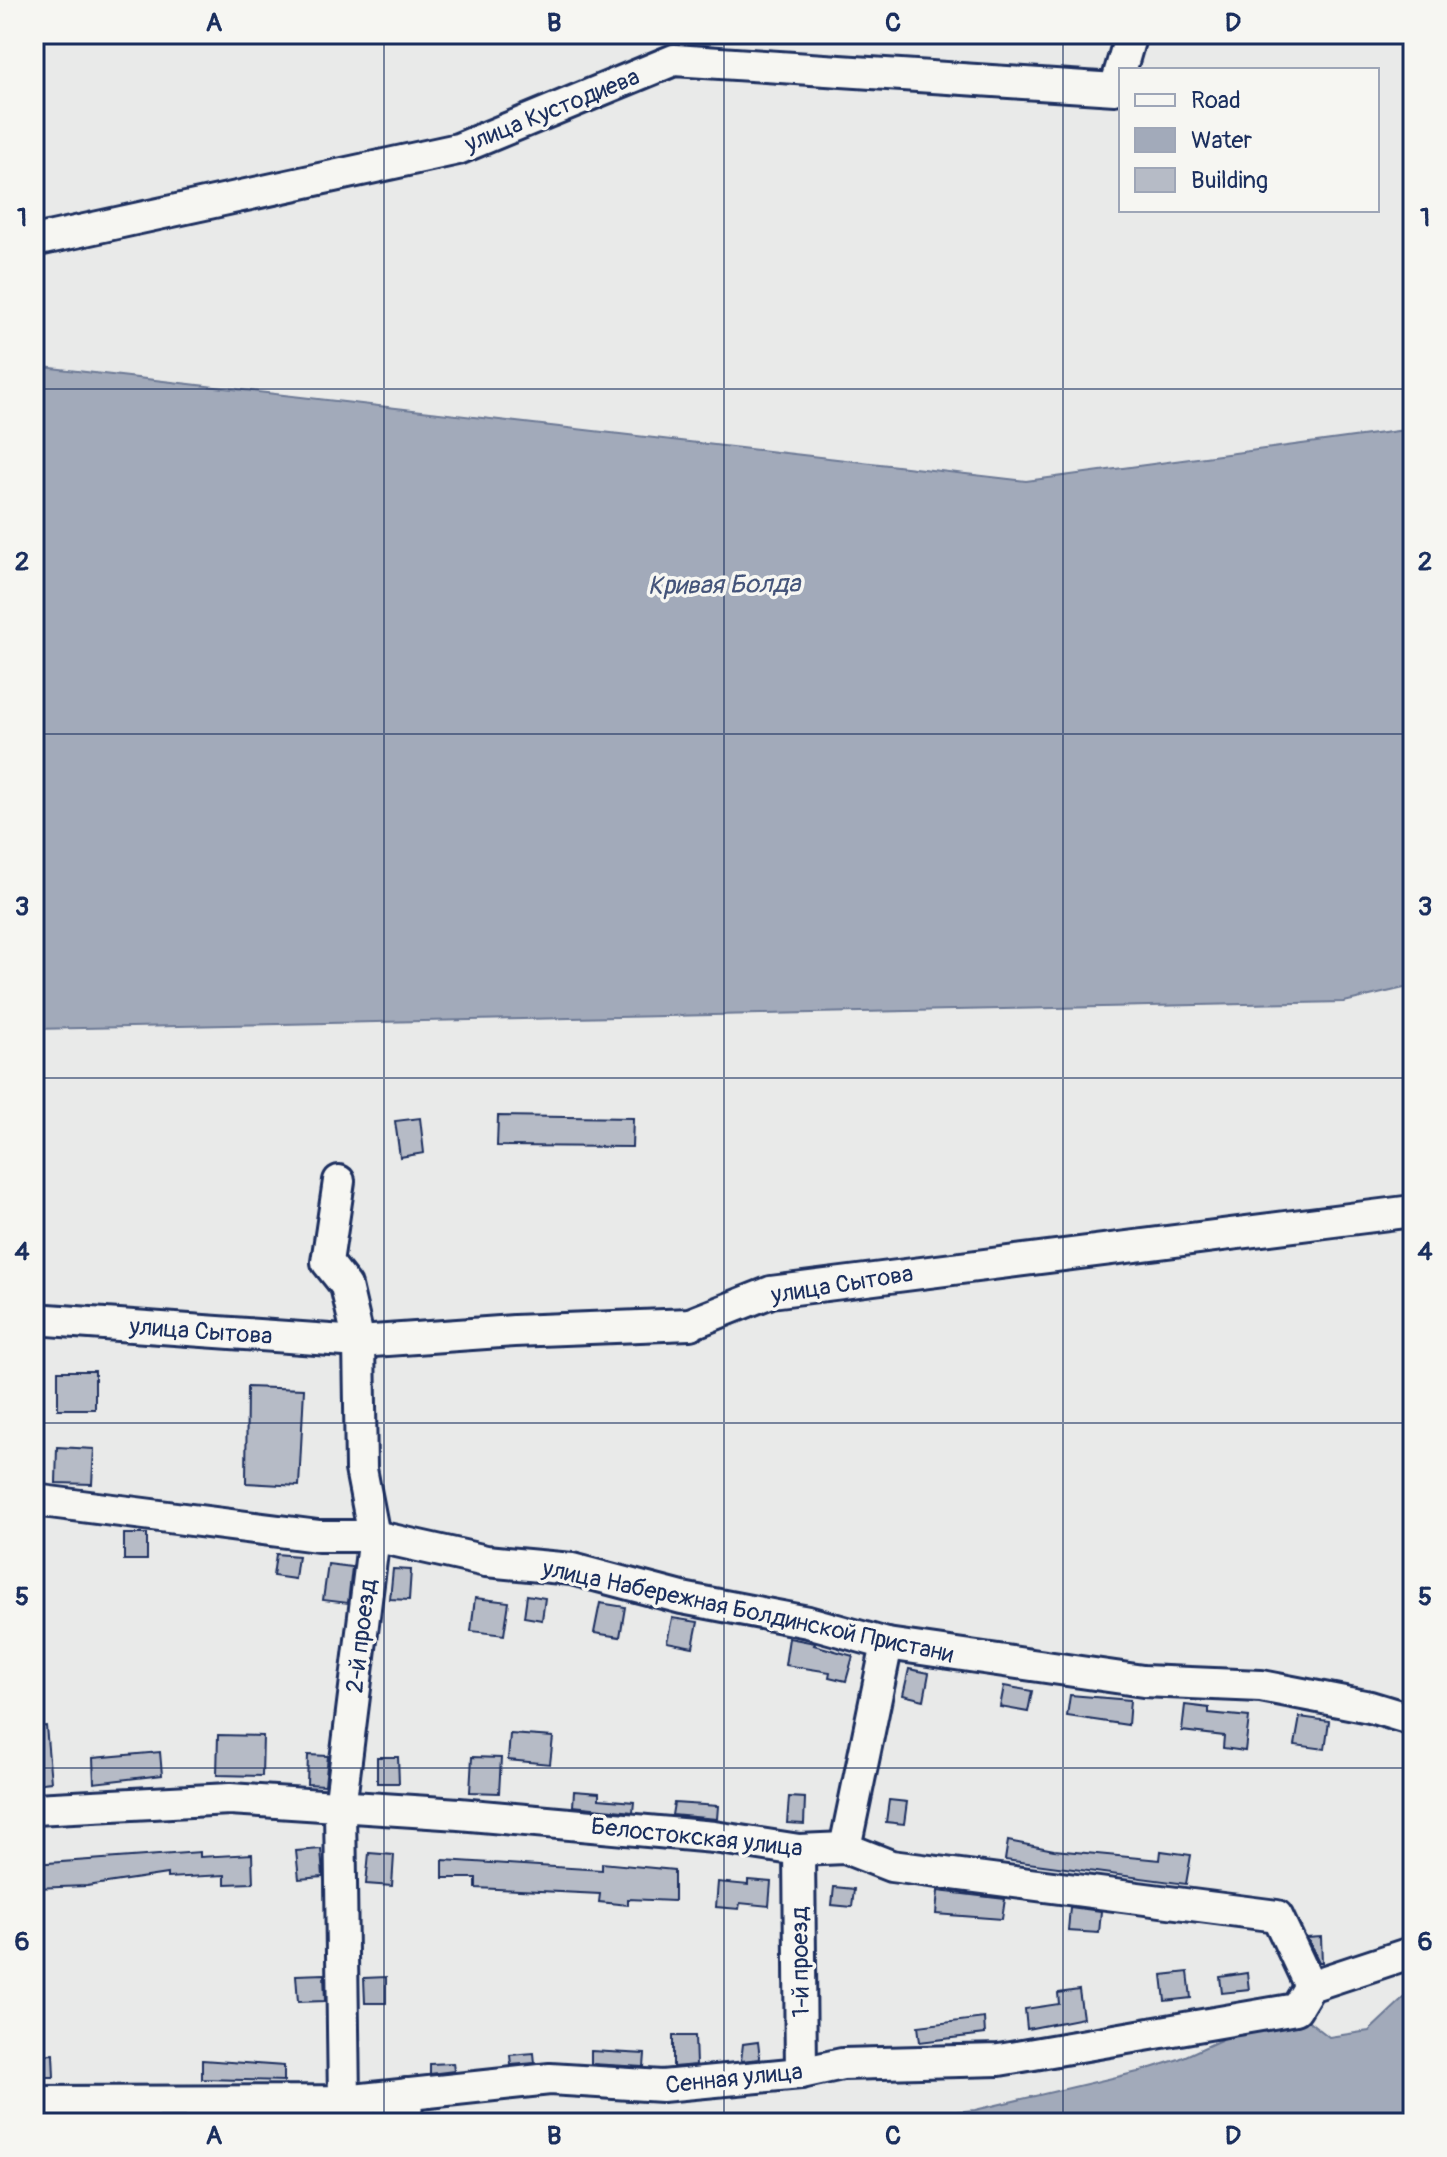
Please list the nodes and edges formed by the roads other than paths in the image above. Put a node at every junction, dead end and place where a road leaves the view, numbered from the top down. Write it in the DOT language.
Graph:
graph roads {
  1 [pos="1131,34"];
  2 [pos="1121,68"];
  3 [pos="1119,75"];
  4 [pos="34,241"];
  5 [pos="339,1181"];
  6 [pos="1413,1211"];
  7 [pos="34,1319"];
  8 [pos="359,1342"];
  9 [pos="34,1500"];
  10 [pos="374,1536"];
  11 [pos="887,1644"];
  12 [pos="1413,1720"];
  13 [pos="340,1808"];
  14 [pos="34,1809"];
  15 [pos="845,1848"];
  16 [pos="799,1850"];
  17 [pos="1413,1952"];
  18 [pos="1310,1986"];
  19 [pos="801,2073"];
  20 [pos="344,2101"];
  21 [pos="34,2102"];
  22 [pos="406,2108"];
  1 -- 2 [label="street, улица Кустодиева"];
  3 -- 4 [label="street, улица Кустодиева"];
  5 -- 8 [label="street, 2-й проезд"];
  6 -- 8 [label="street, улица Сытова"];
  7 -- 8 [label="street, улица Сытова"];
  8 -- 10 [label="street, 2-й проезд"];
  9 -- 10 [label="street, улица Набережная Болдинской Пристани"];
  10 -- 11 [label="street, улица Набережная Болдинской Пристани"];
  10 -- 13 [label="street, 2-й проезд"];
  11 -- 12 [label="street, улица Набережная Болдинской Пристани"];
  11 -- 15 [label="street"];
  13 -- 14 [label="street, Белостокская улица"];
  13 -- 16 [label="street, Белостокская улица"];
  13 -- 20 [label="street, 2-й проезд"];
  15 -- 16 [label="street, Белостокская улица"];
  15 -- 18 [label="street, Белостокская улица"];
  16 -- 19 [label="street, 1-й проезд"];
  17 -- 18 [label="street, Сенная улица"];
  18 -- 19 [label="street, Сенная улица"];
  19 -- 22 [label="street, Сенная улица"];
  20 -- 21 [label="street, Сенная улица"];
  20 -- 22 [label="street, Сенная улица"];
}
